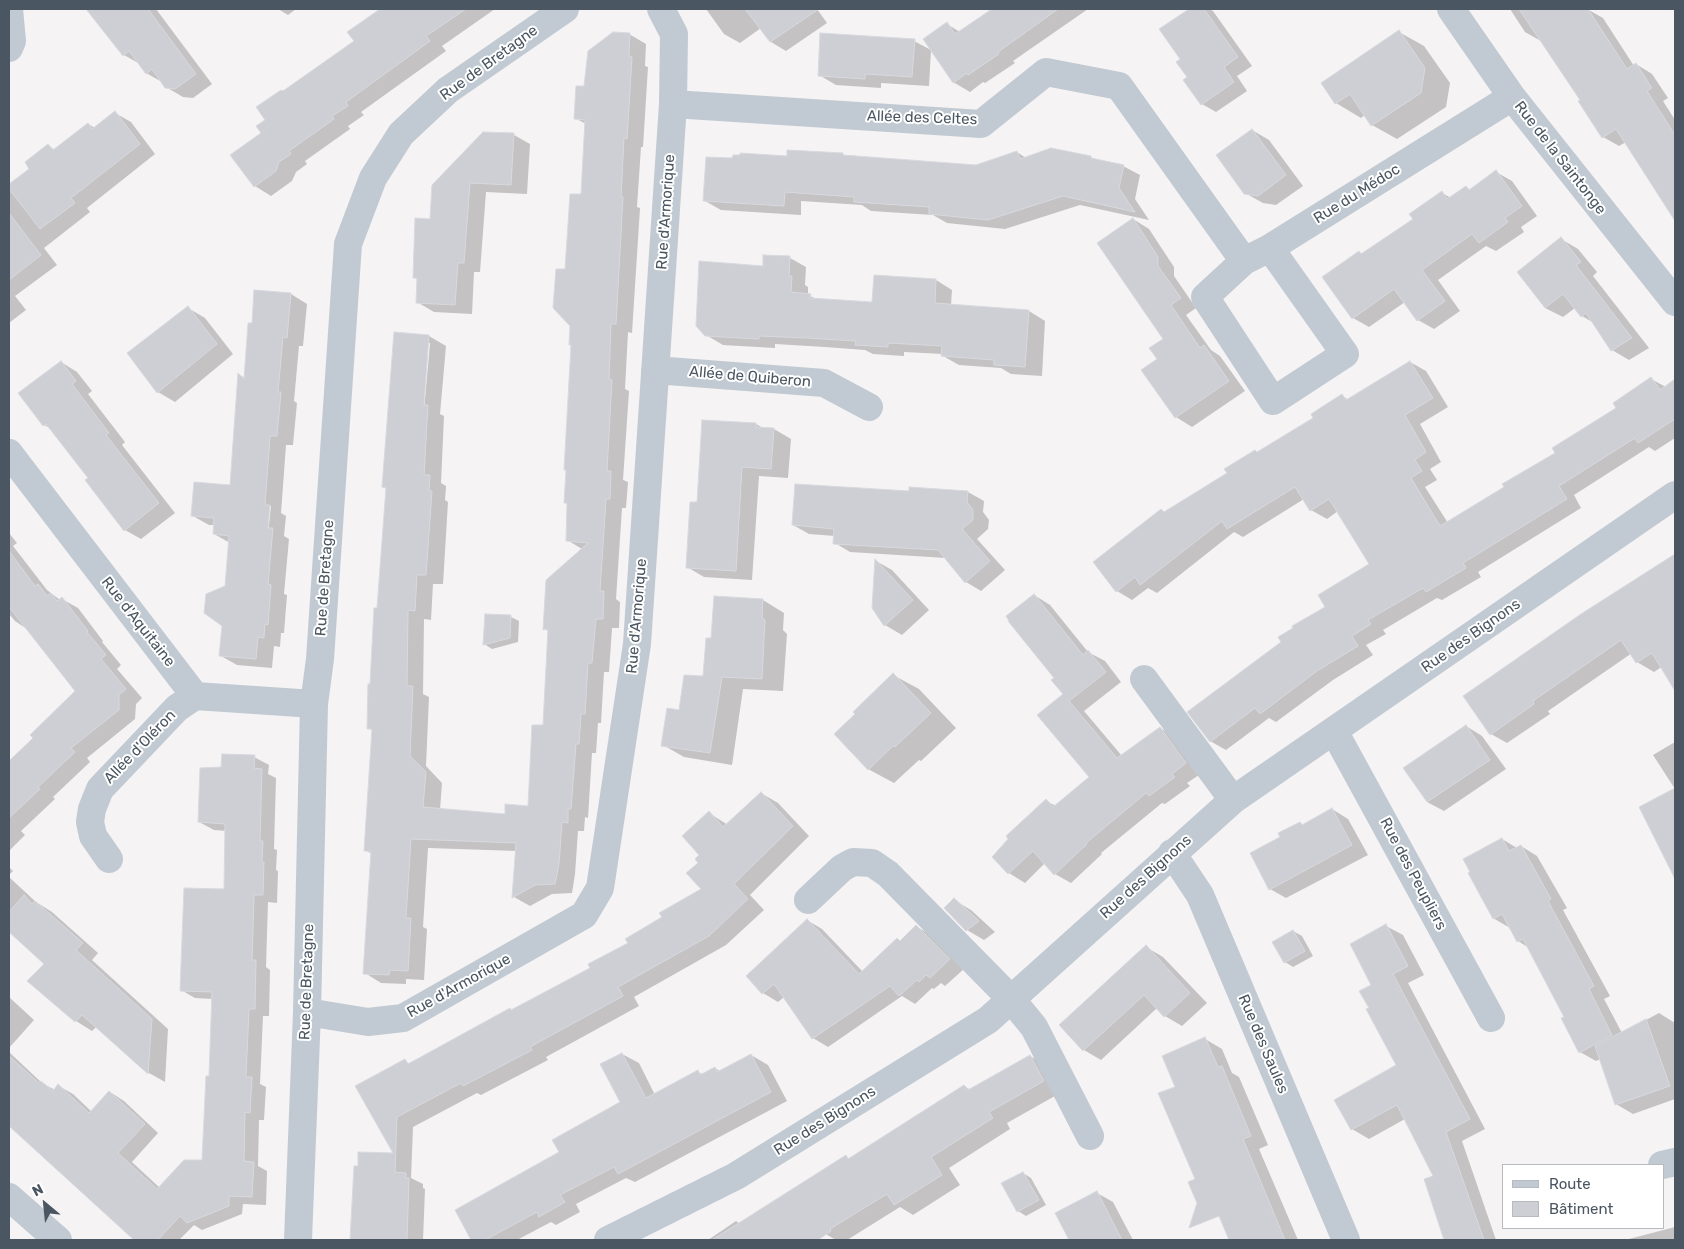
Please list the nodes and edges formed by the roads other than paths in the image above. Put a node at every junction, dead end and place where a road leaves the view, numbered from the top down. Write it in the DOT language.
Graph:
graph roads {
  1 [pos="9,9"];
  2 [pos="565,9"];
  3 [pos="661,9"];
  4 [pos="1451,9"];
  5 [pos="9,48"];
  6 [pos="1512,97"];
  7 [pos="673,104"];
  8 [pos="1270,248"];
  9 [pos="1244,261"];
  10 [pos="1675,302"];
  11 [pos="655,370"];
  12 [pos="869,407"];
  13 [pos="9,453"];
  14 [pos="1675,496"];
  15 [pos="1144,679"];
  16 [pos="195,696"];
  17 [pos="314,704"];
  18 [pos="1334,731"];
  19 [pos="1233,800"];
  20 [pos="1172,853"];
  21 [pos="109,860"];
  22 [pos="808,900"];
  23 [pos="1011,999"];
  24 [pos="307,1012"];
  25 [pos="1491,1018"];
  26 [pos="1090,1136"];
  27 [pos="9,1197"];
  28 [pos="58,1240"];
  29 [pos="298,1240"];
  30 [pos="608,1240"];
  31 [pos="1346,1240"];
  1 -- 5 [label="street"];
  2 -- 17 [label="street, Rue de Bretagne"];
  3 -- 7 [label="street, Rue d'Armorique"];
  4 -- 6 [label="street, Rue de la Saintonge"];
  6 -- 8 [label="street, Rue du Médoc"];
  6 -- 10 [label="street, Rue de la Saintonge"];
  7 -- 9 [label="street, Allée des Celtes"];
  7 -- 11 [label="street, Rue d'Armorique"];
  8 -- 9 [label="street, Rue du Médoc"];
  8 -- 9 [label="street, Rue du Médoc"];
  11 -- 12 [label="street, Allée de Quiberon"];
  11 -- 24 [label="street, Rue d'Armorique"];
  13 -- 16 [label="street, Rue d'Aquitaine"];
  14 -- 18 [label="street, Rue des Bignons"];
  15 -- 19 [label="street"];
  16 -- 17 [label="street"];
  16 -- 21 [label="street, Allée d'Oléron"];
  17 -- 24 [label="street, Rue de Bretagne"];
  18 -- 19 [label="street, Rue des Bignons"];
  18 -- 25 [label="street, Rue des Peupliers"];
  19 -- 20 [label="street, Rue des Bignons"];
  20 -- 23 [label="street, Rue des Bignons"];
  20 -- 31 [label="street, Rue des Saules"];
  22 -- 23 [label="street"];
  23 -- 26 [label="street"];
  23 -- 30 [label="street, Rue des Bignons"];
  24 -- 29 [label="street, Rue de Bretagne"];
  27 -- 28 [label="street"];
}
